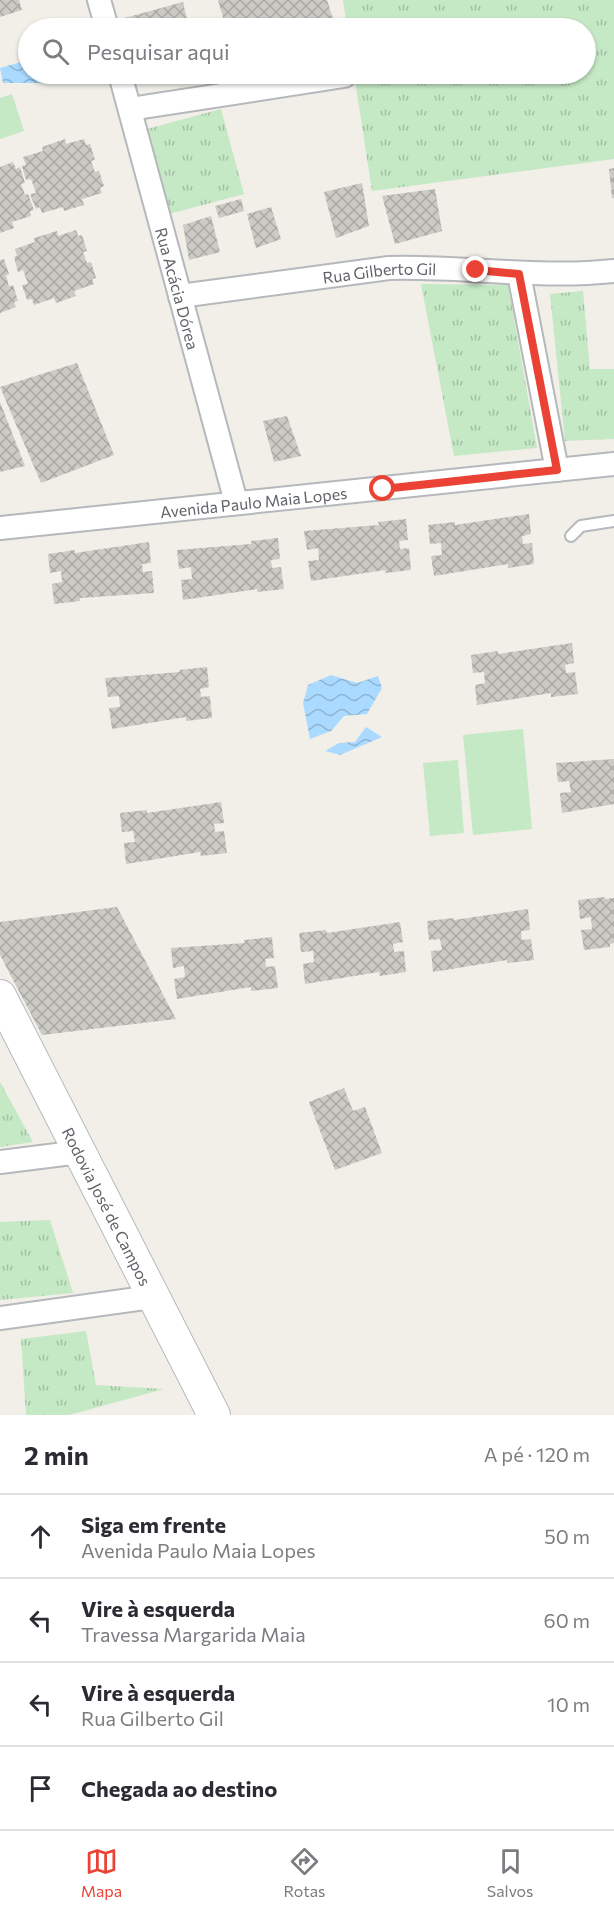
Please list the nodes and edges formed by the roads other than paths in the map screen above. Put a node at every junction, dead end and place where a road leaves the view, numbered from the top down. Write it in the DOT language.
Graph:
graph roads {
  1 [pos="99,0"];
  2 [pos="104,18"];
  3 [pos="123,84"];
  4 [pos="292,84"];
  5 [pos="130,109"];
  6 [pos="614,272"];
  7 [pos="519,274"];
  8 [pos="180,296"];
  9 [pos="614,464"];
  10 [pos="557,470"];
  11 [pos="236,502"];
  12 [pos="614,520"];
  13 [pos="0,528"];
  14 [pos="571,536"];
  15 [pos="0,996"];
  16 [pos="80,1152"];
  17 [pos="0,1162"];
  18 [pos="152,1297"];
  19 [pos="0,1318"];
  20 [pos="214,1415"];
  1 -- 2 [label="street"];
  3 -- 5 [label="street, Rua Acácia Dórea"];
  4 -- 5 [label="street"];
  5 -- 8 [label="street, Rua Acácia Dórea"];
  6 -- 7 [label="street, Rua Gilberto Gil"];
  7 -- 8 [label="street, Rua Gilberto Gil"];
  7 -- 10 [label="street"];
  8 -- 11 [label="street, Rua Acácia Dórea"];
  9 -- 10 [label="street, Avenida Paulo Maia Lopes"];
  10 -- 11 [label="street, Avenida Paulo Maia Lopes"];
  11 -- 13 [label="street, Avenida Paulo Maia Lopes"];
  12 -- 14 [label="lane"];
  15 -- 16 [label="main road, Rodovia José de Campos"];
  16 -- 17 [label="street"];
  16 -- 18 [label="main road, Rodovia José de Campos"];
  18 -- 19 [label="street"];
  18 -- 20 [label="main road, Rodovia José de Campos"];
}
